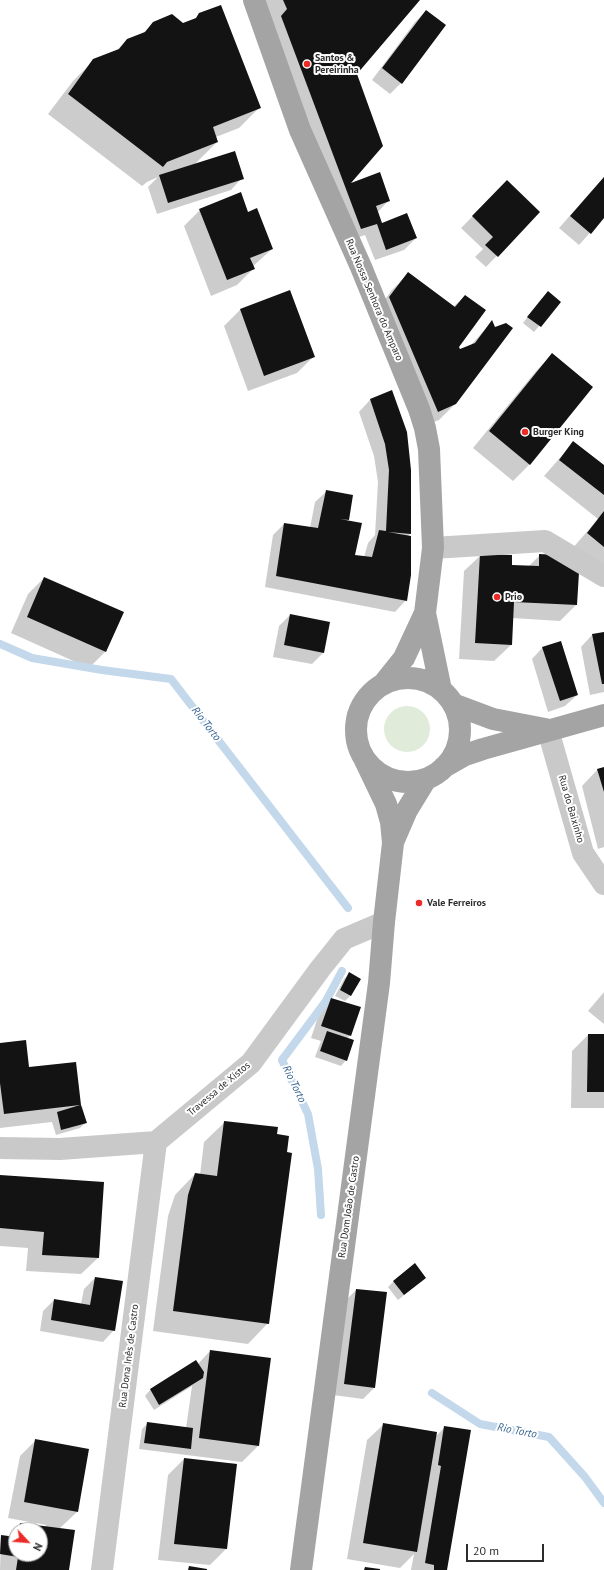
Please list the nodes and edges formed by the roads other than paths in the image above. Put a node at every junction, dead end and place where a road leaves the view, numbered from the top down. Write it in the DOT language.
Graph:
graph roads {
  1 [pos="254,0"];
  2 [pos="433,548"];
  3 [pos="604,576"];
  4 [pos="425,612"];
  5 [pos="384,684"];
  6 [pos="447,697"];
  7 [pos="604,715"];
  8 [pos="548,730"];
  9 [pos="363,756"];
  10 [pos="434,773"];
  11 [pos="393,843"];
  12 [pos="604,884"];
  13 [pos="384,922"];
  14 [pos="156,1142"];
  15 [pos="0,1148"];
  16 [pos="102,1570"];
  17 [pos="301,1570"];
  1 -- 2 [label="main road, Rua Nossa Senhora do Amparo"];
  2 -- 3 [label="street"];
  2 -- 4 [label="main road, Rua Nossa Senhora do Amparo"];
  4 -- 5 [label="main road, Rua Nossa Senhora do Amparo"];
  4 -- 6 [label="main road, Rua Nossa Senhora do Amparo"];
  5 -- 6 [label="main road"];
  5 -- 9 [label="main road"];
  6 -- 8 [label="main road"];
  6 -- 10 [label="main road"];
  7 -- 8 [label="main road"];
  8 -- 10 [label="main road"];
  8 -- 12 [label="street, Rua do Baixinho"];
  9 -- 10 [label="main road"];
  9 -- 11 [label="main road, Rua Dom João de Castro"];
  10 -- 11 [label="main road, Rua Dom João de Castro"];
  11 -- 13 [label="main road, Rua Dom João de Castro"];
  13 -- 14 [label="street, Travessa de Xistos"];
  13 -- 17 [label="main road, Rua Dom João de Castro"];
  14 -- 15 [label="street"];
  14 -- 16 [label="street, Rua Dona Inês de Castro"];
}
